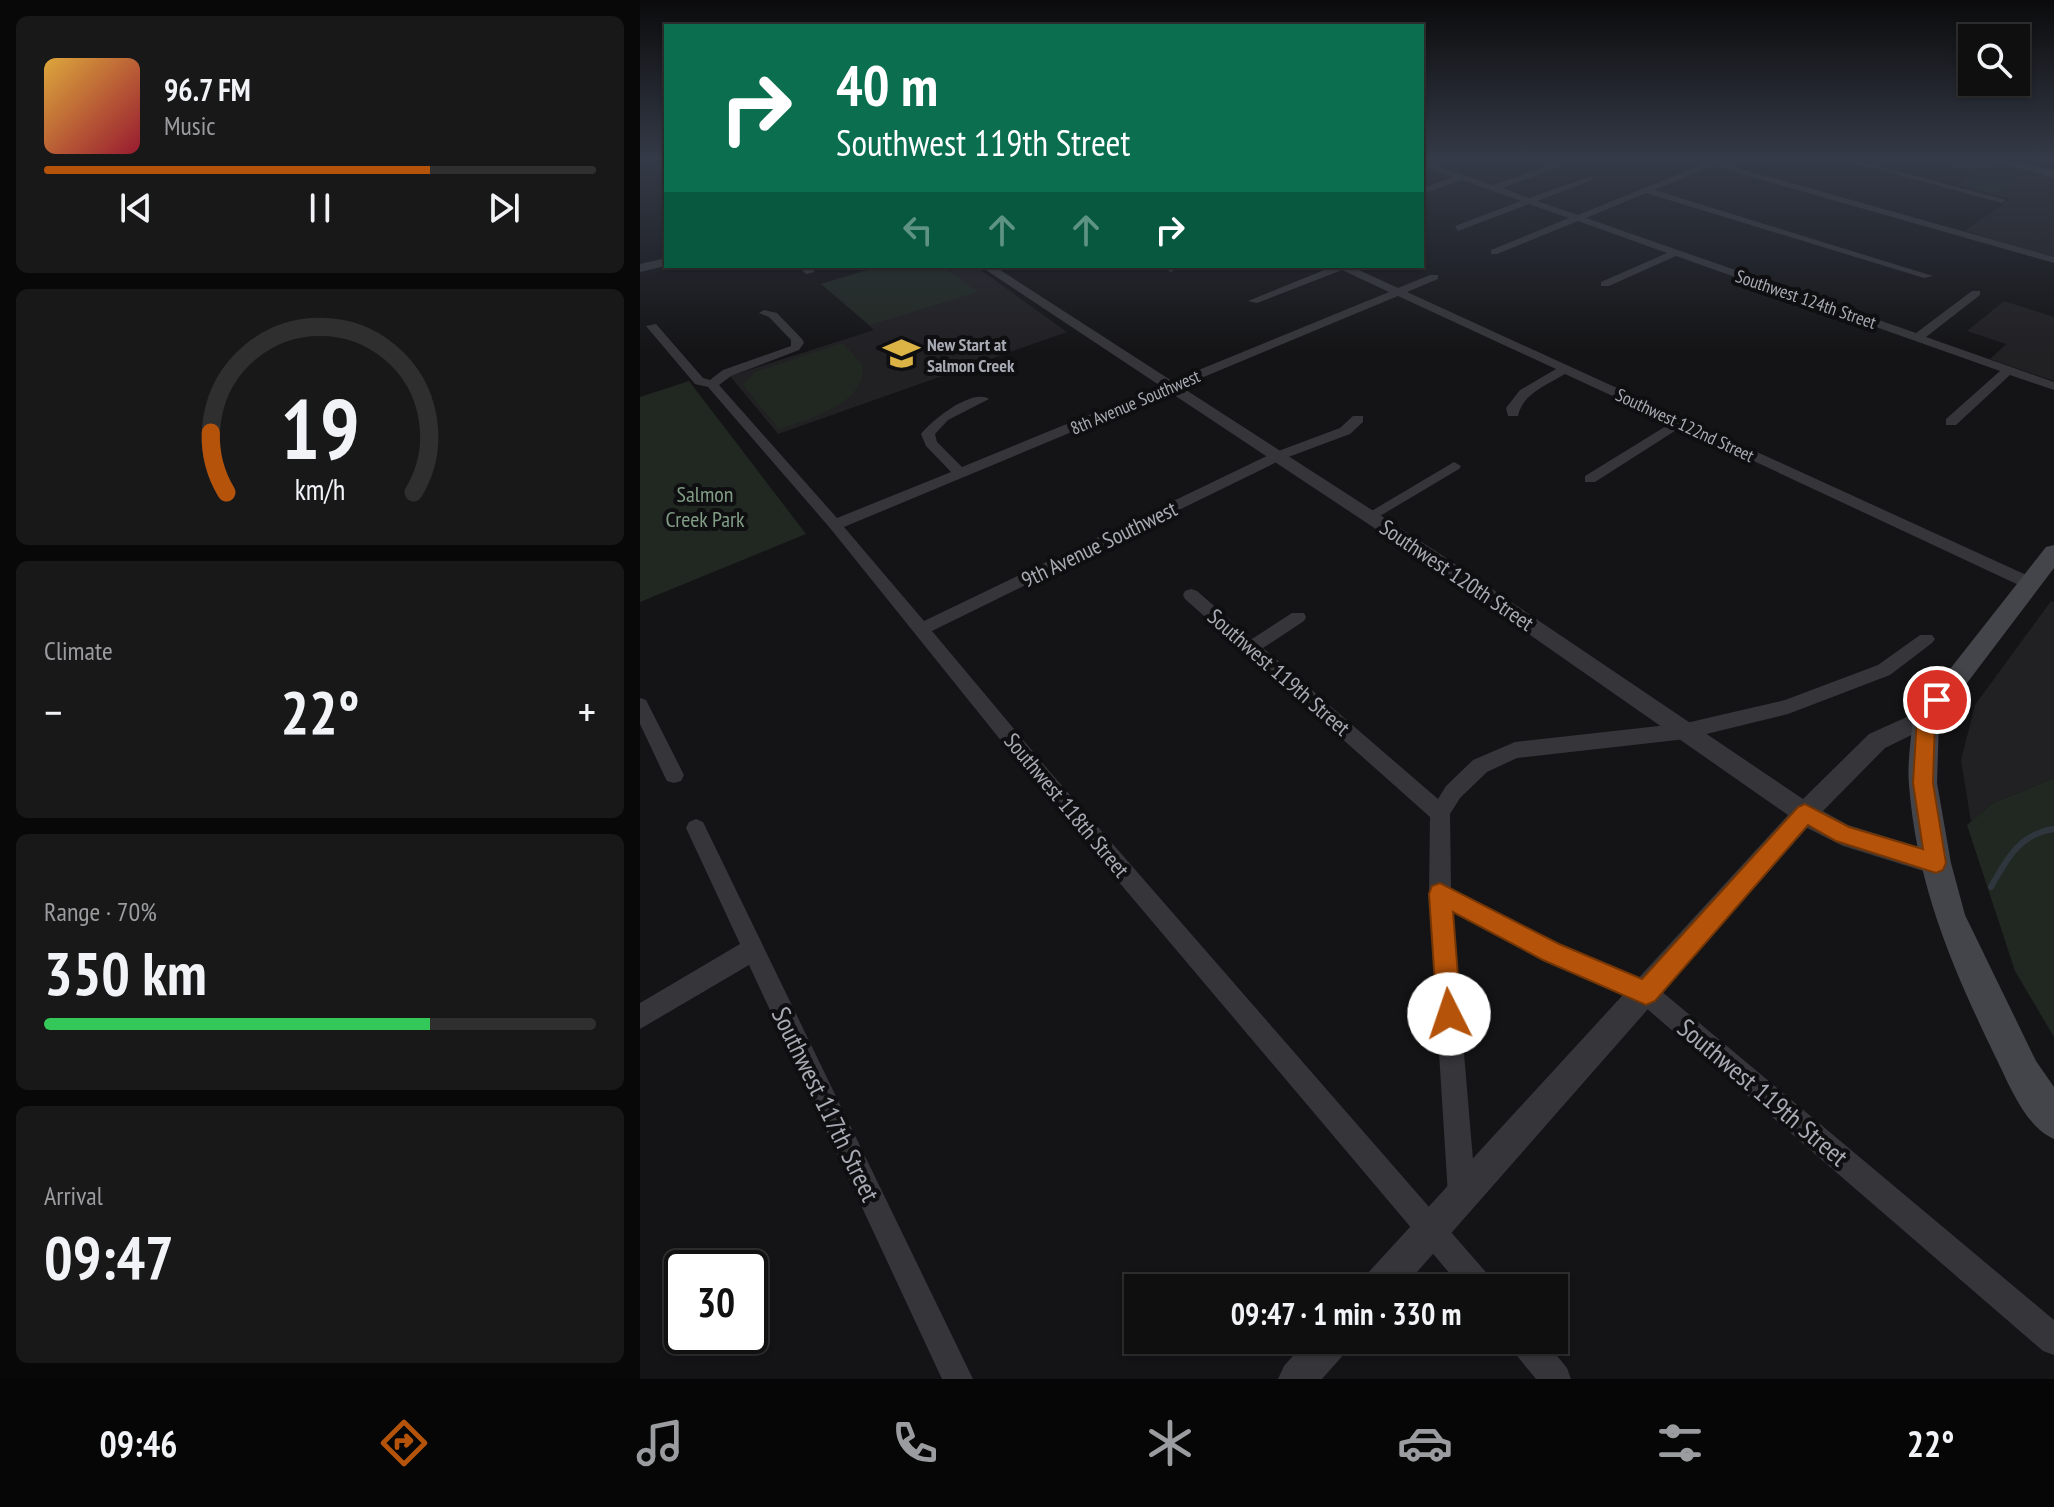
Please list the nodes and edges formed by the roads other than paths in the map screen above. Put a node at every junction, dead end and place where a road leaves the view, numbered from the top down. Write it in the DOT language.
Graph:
graph roads {
  1 [pos="1470,223"];
  2 [pos="1566,223"];
  3 [pos="1594,223"];
  4 [pos="1755,223"];
  5 [pos="1925,223"];
  6 [pos="1458,228"];
  7 [pos="1494,252"];
  8 [pos="1674,253"];
  9 [pos="2054,260"];
  10 [pos="664,262"];
  11 [pos="640,268"];
  12 [pos="989,268"];
  13 [pos="1337,268"];
  14 [pos="1346,268"];
  15 [pos="1928,276"];
  16 [pos="1434,277"];
  17 [pos="1605,284"];
  18 [pos="1399,292"];
  19 [pos="1976,293"];
  20 [pos="1253,301"];
  21 [pos="764,313"];
  22 [pos="652,326"];
  23 [pos="1917,338"];
  24 [pos="1565,369"];
  25 [pos="2008,370"];
  26 [pos="712,384"];
  27 [pos="2054,386"];
  28 [pos="1171,387"];
  29 [pos="983,399"];
  30 [pos="1513,413"];
  31 [pos="1358,419"];
  32 [pos="1951,422"];
  33 [pos="1679,423"];
  34 [pos="1278,456"];
  35 [pos="1454,466"];
  36 [pos="960,474"];
  37 [pos="1590,479"];
  38 [pos="1370,516"];
  39 [pos="835,525"];
  40 [pos="2054,552"];
  41 [pos="2029,583"];
  42 [pos="1191,595"];
  43 [pos="1298,617"];
  44 [pos="920,630"];
  45 [pos="1926,639"];
  46 [pos="1251,648"];
  47 [pos="640,705"];
  48 [pos="1926,718"];
  49 [pos="1686,731"];
  50 [pos="674,775"];
  51 [pos="1440,813"];
  52 [pos="1805,813"];
  53 [pos="696,828"];
  54 [pos="1936,863"];
  55 [pos="1440,894"];
  56 [pos="752,950"];
  57 [pos="1646,993"];
  58 [pos="640,1017"];
  59 [pos="2054,1120"];
  60 [pos="1462,1195"];
  61 [pos="1433,1229"];
  62 [pos="1392,1274"];
  63 [pos="1470,1274"];
  64 [pos="2054,1340"];
  65 [pos="1319,1354"];
  66 [pos="1535,1354"];
  67 [pos="958,1379"];
  68 [pos="1297,1379"];
  69 [pos="1556,1379"];
  1 -- 6 [label="street"];
  2 -- 7 [label="street"];
  3 -- 8 [label="street, Southwest 124th Street"];
  4 -- 15 [label="street"];
  5 -- 9 [label="street"];
  8 -- 17 [label="street"];
  8 -- 23 [label="street, Southwest 124th Street"];
  10 -- 11 [label="street"];
  12 -- 28 [label="street, Southwest 120th Street"];
  13 -- 20 [label="street"];
  14 -- 18 [label="street, Southwest 122nd Street"];
  16 -- 18 [label="street, 8th Avenue Southwest"];
  18 -- 24 [label="street, Southwest 122nd Street"];
  18 -- 28 [label="street, 8th Avenue Southwest"];
  19 -- 23 [label="street"];
  21 -- 26 [label="street"];
  22 -- 26 [label="street, Southwest 118th Street"];
  23 -- 25 [label="street, Southwest 124th Street"];
  24 -- 30 [label="street"];
  24 -- 33 [label="street, Southwest 122nd Street"];
  25 -- 27 [label="street, Southwest 124th Street"];
  25 -- 32 [label="street"];
  26 -- 39 [label="street, Southwest 118th Street"];
  28 -- 34 [label="street, Southwest 120th Street"];
  28 -- 36 [label="street, 8th Avenue Southwest"];
  29 -- 36 [label="street"];
  31 -- 34 [label="street, 9th Avenue Southwest"];
  33 -- 37 [label="street"];
  33 -- 41 [label="street, Southwest 122nd Street"];
  34 -- 38 [label="street, Southwest 120th Street"];
  34 -- 44 [label="street, 9th Avenue Southwest"];
  35 -- 38 [label="street"];
  36 -- 39 [label="street, 8th Avenue Southwest"];
  38 -- 49 [label="street, Southwest 120th Street"];
  39 -- 44 [label="street, Southwest 118th Street"];
  40 -- 41 [label="main road"];
  41 -- 48 [label="main road"];
  42 -- 46 [label="street, Southwest 119th Street"];
  43 -- 46 [label="street"];
  44 -- 61 [label="street, Southwest 118th Street"];
  45 -- 49 [label="street"];
  46 -- 51 [label="street, Southwest 119th Street"];
  47 -- 50 [label="street"];
  48 -- 52 [label="street"];
  48 -- 54 [label="main road"];
  49 -- 51 [label="street"];
  49 -- 52 [label="street, Southwest 120th Street"];
  51 -- 55 [label="street"];
  52 -- 54 [label="street, Southwest 120th Street"];
  52 -- 57 [label="street"];
  53 -- 56 [label="street, Southwest 117th Street"];
  54 -- 59 [label="main road"];
  55 -- 57 [label="street, Southwest 119th Street"];
  55 -- 60 [label="street"];
  56 -- 58 [label="street"];
  56 -- 67 [label="street, Southwest 117th Street"];
  57 -- 60 [label="street"];
  57 -- 64 [label="street, Southwest 119th Street"];
  60 -- 61 [label="street"];
  61 -- 62 [label="street"];
  61 -- 63 [label="street, Southwest 118th Street"];
  65 -- 68 [label="street"];
  66 -- 69 [label="street"];
}
